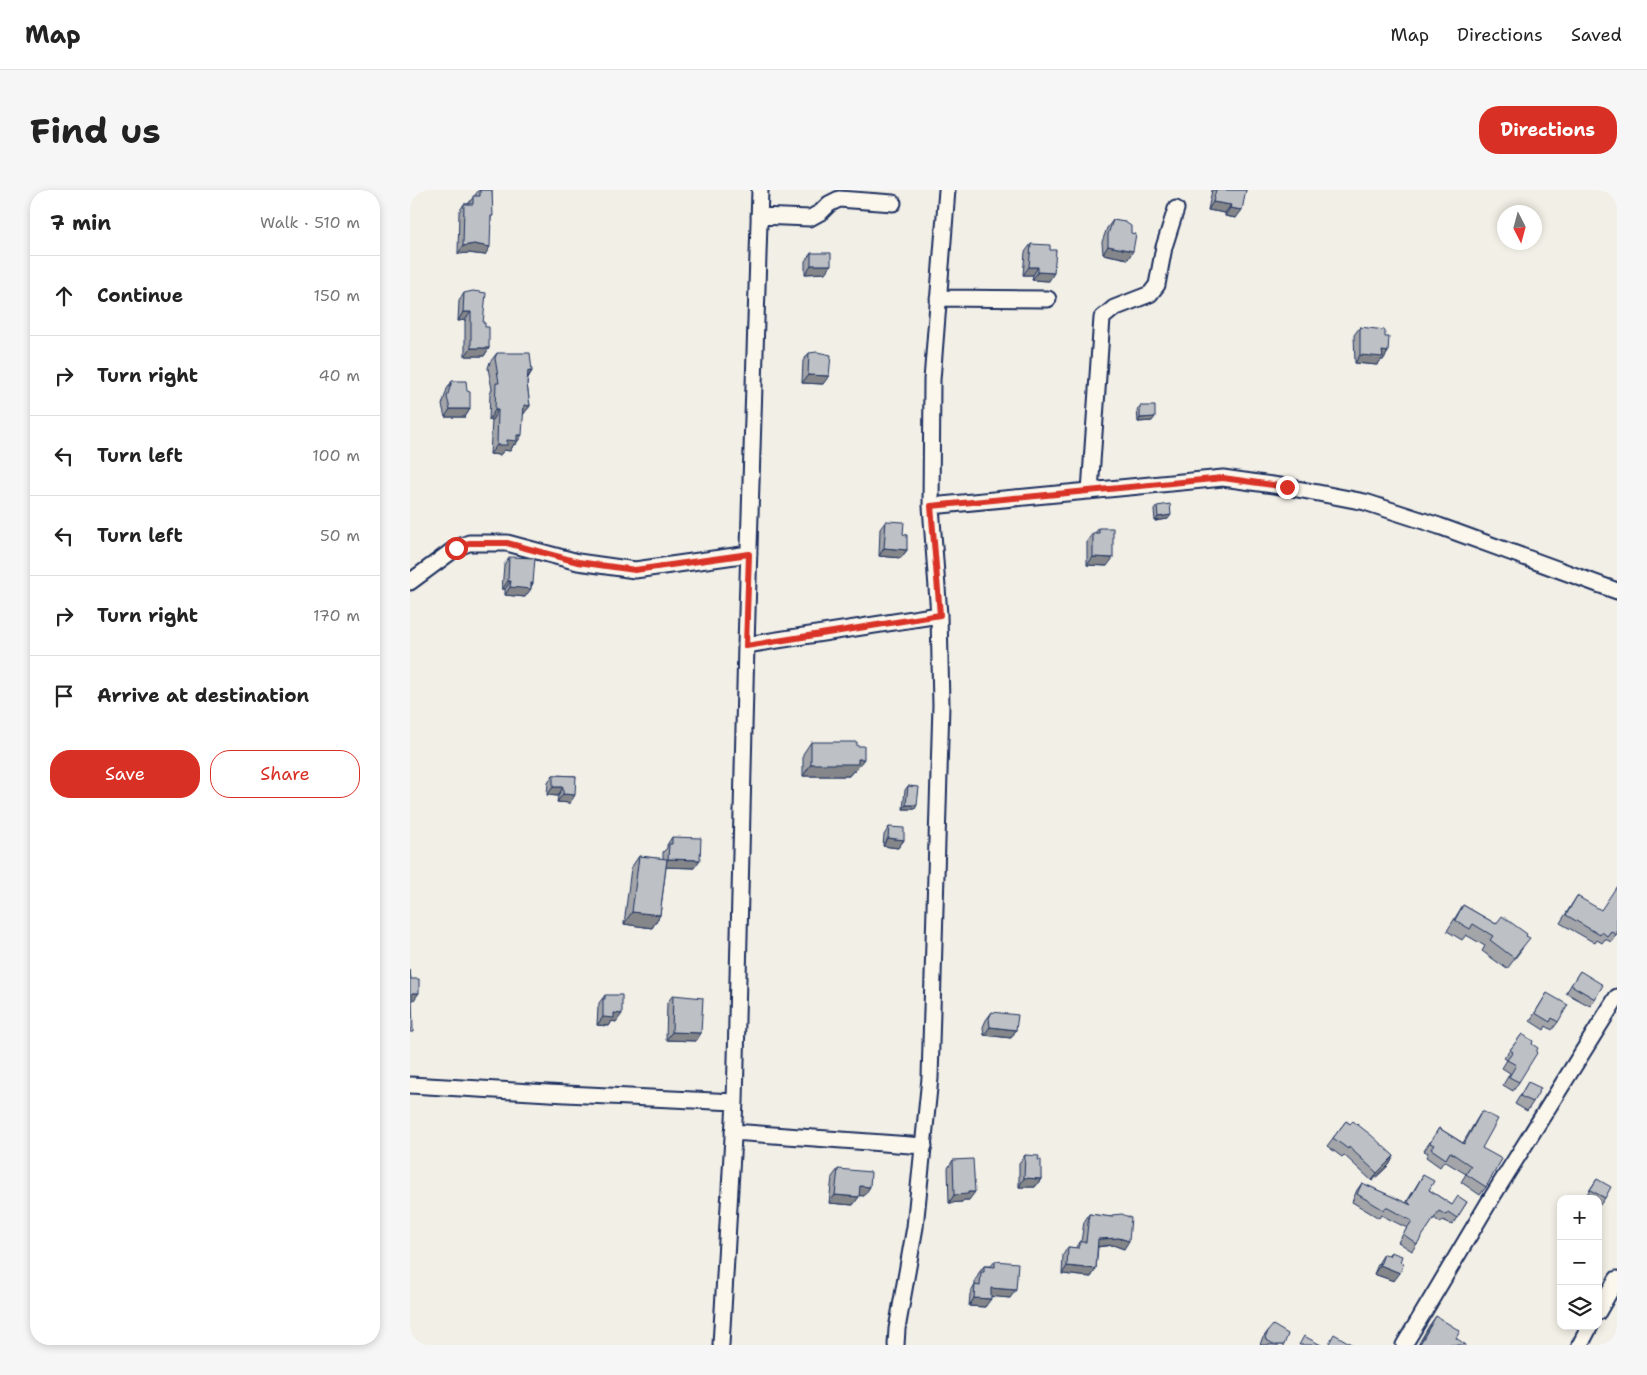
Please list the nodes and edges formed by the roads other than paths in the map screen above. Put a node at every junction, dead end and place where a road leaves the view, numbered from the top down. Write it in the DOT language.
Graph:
graph roads {
  1 [pos="760,190"];
  2 [pos="947,190"];
  3 [pos="893,203"];
  4 [pos="1176,209"];
  5 [pos="759,216"];
  6 [pos="938,298"];
  7 [pos="1048,298"];
  8 [pos="1090,491"];
  9 [pos="931,506"];
  10 [pos="749,554"];
  11 [pos="410,582"];
  12 [pos="1617,591"];
  13 [pos="940,615"];
  14 [pos="746,646"];
  15 [pos="1617,997"];
  16 [pos="410,1085"];
  17 [pos="735,1102"];
  18 [pos="733,1132"];
  19 [pos="924,1146"];
  20 [pos="1617,1279"];
  21 [pos="1602,1305"];
  22 [pos="1588,1330"];
  23 [pos="721,1345"];
  24 [pos="896,1345"];
  25 [pos="1404,1345"];
  26 [pos="1580,1345"];
  1 -- 5 [label="street"];
  2 -- 6 [label="street"];
  3 -- 5 [label="street"];
  4 -- 8 [label="street"];
  5 -- 10 [label="street"];
  6 -- 7 [label="street"];
  6 -- 9 [label="street"];
  8 -- 9 [label="street"];
  8 -- 12 [label="street"];
  9 -- 13 [label="street"];
  10 -- 11 [label="street"];
  10 -- 14 [label="street"];
  13 -- 14 [label="street"];
  13 -- 19 [label="street"];
  14 -- 17 [label="street"];
  15 -- 25 [label="street"];
  16 -- 17 [label="street"];
  17 -- 18 [label="street"];
  18 -- 19 [label="street"];
  18 -- 23 [label="street"];
  19 -- 24 [label="street"];
  20 -- 21 [label="street"];
  22 -- 26 [label="street"];
}
